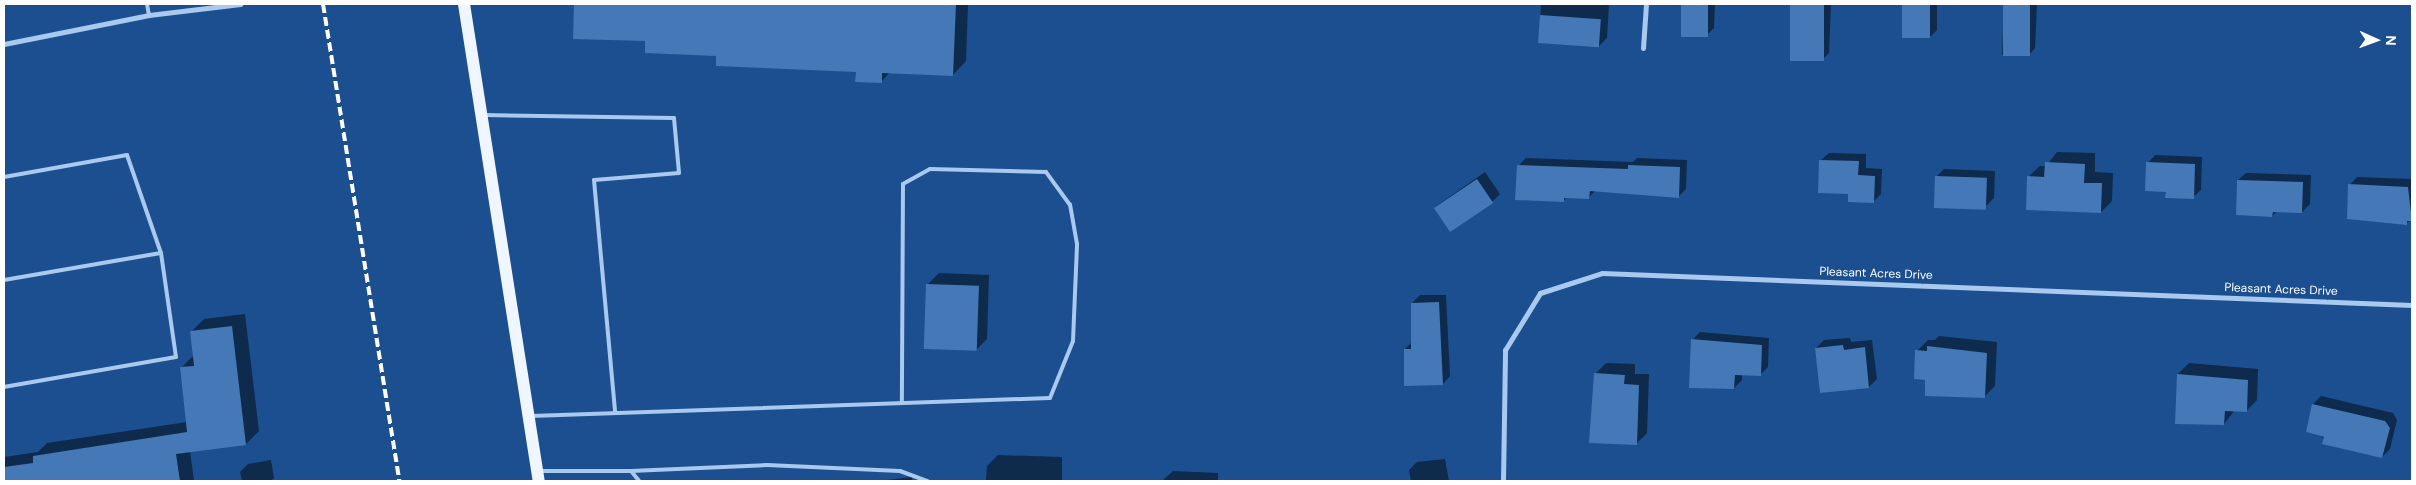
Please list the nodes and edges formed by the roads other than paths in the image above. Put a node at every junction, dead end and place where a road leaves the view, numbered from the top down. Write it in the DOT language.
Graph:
graph roads {
  1 [pos="147,4"];
  2 [pos="240,4"];
  3 [pos="464,4"];
  4 [pos="1646,4"];
  5 [pos="149,15"];
  6 [pos="4,44"];
  7 [pos="1644,48"];
  8 [pos="482,116"];
  9 [pos="4,177"];
  10 [pos="161,253"];
  11 [pos="4,280"];
  12 [pos="2412,305"];
  13 [pos="4,387"];
  14 [pos="902,403"];
  15 [pos="615,413"];
  16 [pos="529,416"];
  17 [pos="631,472"];
  18 [pos="538,476"];
  19 [pos="639,481"];
  20 [pos="928,481"];
  21 [pos="1503,481"];
  1 -- 5 [label="lane"];
  2 -- 5 [label="street"];
  3 -- 8 [label="main road"];
  4 -- 7 [label="street"];
  5 -- 6 [label="street"];
  8 -- 15 [label="lane"];
  8 -- 16 [label="main road"];
  9 -- 10 [label="lane"];
  10 -- 11 [label="lane"];
  10 -- 13 [label="lane"];
  12 -- 21 [label="street, Pleasant Acres Drive"];
  14 -- 14 [label="lane"];
  14 -- 15 [label="lane"];
  15 -- 16 [label="lane"];
  16 -- 18 [label="main road"];
  17 -- 18 [label="lane"];
  17 -- 19 [label="lane"];
  17 -- 20 [label="lane"];
}
